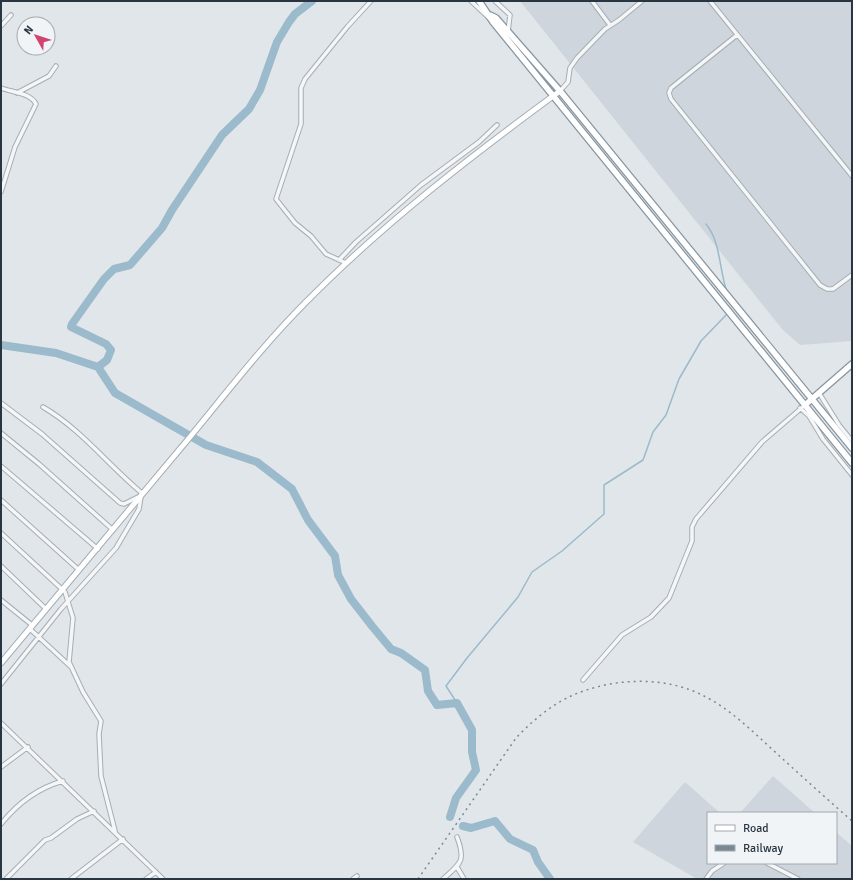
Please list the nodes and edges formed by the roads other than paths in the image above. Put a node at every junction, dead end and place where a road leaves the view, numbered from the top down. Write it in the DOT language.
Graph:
graph roads {
  1 [pos="371,1"];
  2 [pos="471,1"];
  3 [pos="479,1"];
  4 [pos="495,1"];
  5 [pos="592,1"];
  6 [pos="642,1"];
  7 [pos="710,1"];
  8 [pos="11,15"];
  9 [pos="490,15"];
  10 [pos="493,22"];
  11 [pos="610,25"];
  12 [pos="1,26"];
  13 [pos="508,32"];
  14 [pos="737,35"];
  15 [pos="56,66"];
  16 [pos="1,88"];
  17 [pos="560,91"];
  18 [pos="17,93"];
  19 [pos="554,95"];
  20 [pos="497,125"];
  21 [pos="852,176"];
  22 [pos="1,192"];
  23 [pos="339,260"];
  24 [pos="346,263"];
  25 [pos="852,275"];
  26 [pos="852,364"];
  27 [pos="819,393"];
  28 [pos="812,398"];
  29 [pos="1,403"];
  30 [pos="803,406"];
  31 [pos="44,407"];
  32 [pos="1,433"];
  33 [pos="852,441"];
  34 [pos="852,448"];
  35 [pos="852,463"];
  36 [pos="1,466"];
  37 [pos="852,475"];
  38 [pos="142,495"];
  39 [pos="1,500"];
  40 [pos="113,530"];
  41 [pos="1,533"];
  42 [pos="98,549"];
  43 [pos="1,566"];
  44 [pos="79,570"];
  45 [pos="63,589"];
  46 [pos="1,600"];
  47 [pos="68,601"];
  48 [pos="46,609"];
  49 [pos="31,627"];
  50 [pos="38,637"];
  51 [pos="1,663"];
  52 [pos="72,668"];
  53 [pos="582,680"];
  54 [pos="1,684"];
  55 [pos="1,723"];
  56 [pos="28,747"];
  57 [pos="1,767"];
  58 [pos="63,781"];
  59 [pos="94,811"];
  60 [pos="1,824"];
  61 [pos="115,831"];
  62 [pos="457,837"];
  63 [pos="123,839"];
  64 [pos="722,864"];
  65 [pos="769,864"];
  66 [pos="458,867"];
  67 [pos="156,872"];
  68 [pos="357,876"];
  69 [pos="6,879"];
  70 [pos="71,879"];
  71 [pos="146,879"];
  72 [pos="163,879"];
  73 [pos="353,879"];
  74 [pos="443,879"];
  75 [pos="464,879"];
  76 [pos="706,879"];
  77 [pos="798,879"];
  1 -- 23 [label="street"];
  2 -- 10 [label="street"];
  3 -- 9 [label="highway"];
  4 -- 13 [label="street"];
  5 -- 11 [label="street"];
  6 -- 11 [label="street"];
  7 -- 14 [label="street"];
  8 -- 12 [label="street"];
  9 -- 10 [label="highway"];
  9 -- 13 [label="highway"];
  10 -- 19 [label="highway"];
  11 -- 17 [label="street"];
  13 -- 17 [label="highway"];
  14 -- 21 [label="street"];
  14 -- 25 [label="street"];
  15 -- 18 [label="street"];
  16 -- 18 [label="street"];
  17 -- 19 [label="main road"];
  17 -- 28 [label="highway"];
  18 -- 22 [label="street"];
  19 -- 24 [label="main road"];
  19 -- 30 [label="highway"];
  20 -- 23 [label="street"];
  23 -- 24 [label="street"];
  24 -- 38 [label="main road"];
  26 -- 27 [label="highway"];
  27 -- 28 [label="highway"];
  27 -- 33 [label="street"];
  28 -- 30 [label="highway"];
  28 -- 34 [label="highway"];
  29 -- 38 [label="street"];
  30 -- 35 [label="highway"];
  30 -- 37 [label="street"];
  30 -- 53 [label="street"];
  31 -- 38 [label="street"];
  32 -- 40 [label="street"];
  36 -- 42 [label="street"];
  38 -- 40 [label="main road"];
  38 -- 47 [label="street"];
  39 -- 44 [label="street"];
  40 -- 42 [label="main road"];
  41 -- 45 [label="street"];
  42 -- 44 [label="main road"];
  43 -- 48 [label="street"];
  44 -- 45 [label="main road"];
  45 -- 47 [label="street"];
  45 -- 48 [label="main road"];
  46 -- 49 [label="street"];
  47 -- 50 [label="street"];
  47 -- 52 [label="street"];
  48 -- 49 [label="main road"];
  49 -- 50 [label="street"];
  49 -- 51 [label="main road"];
  50 -- 52 [label="street"];
  50 -- 54 [label="street"];
  52 -- 61 [label="street"];
  55 -- 56 [label="street"];
  56 -- 57 [label="street"];
  56 -- 58 [label="street"];
  58 -- 59 [label="street"];
  58 -- 60 [label="street"];
  59 -- 61 [label="street"];
  59 -- 69 [label="street"];
  61 -- 63 [label="street"];
  62 -- 66 [label="street"];
  63 -- 67 [label="street"];
  63 -- 70 [label="street"];
  64 -- 76 [label="street"];
  65 -- 77 [label="street"];
  66 -- 74 [label="street"];
  66 -- 75 [label="street"];
  67 -- 71 [label="street"];
  67 -- 72 [label="street"];
  68 -- 73 [label="street"];
}
